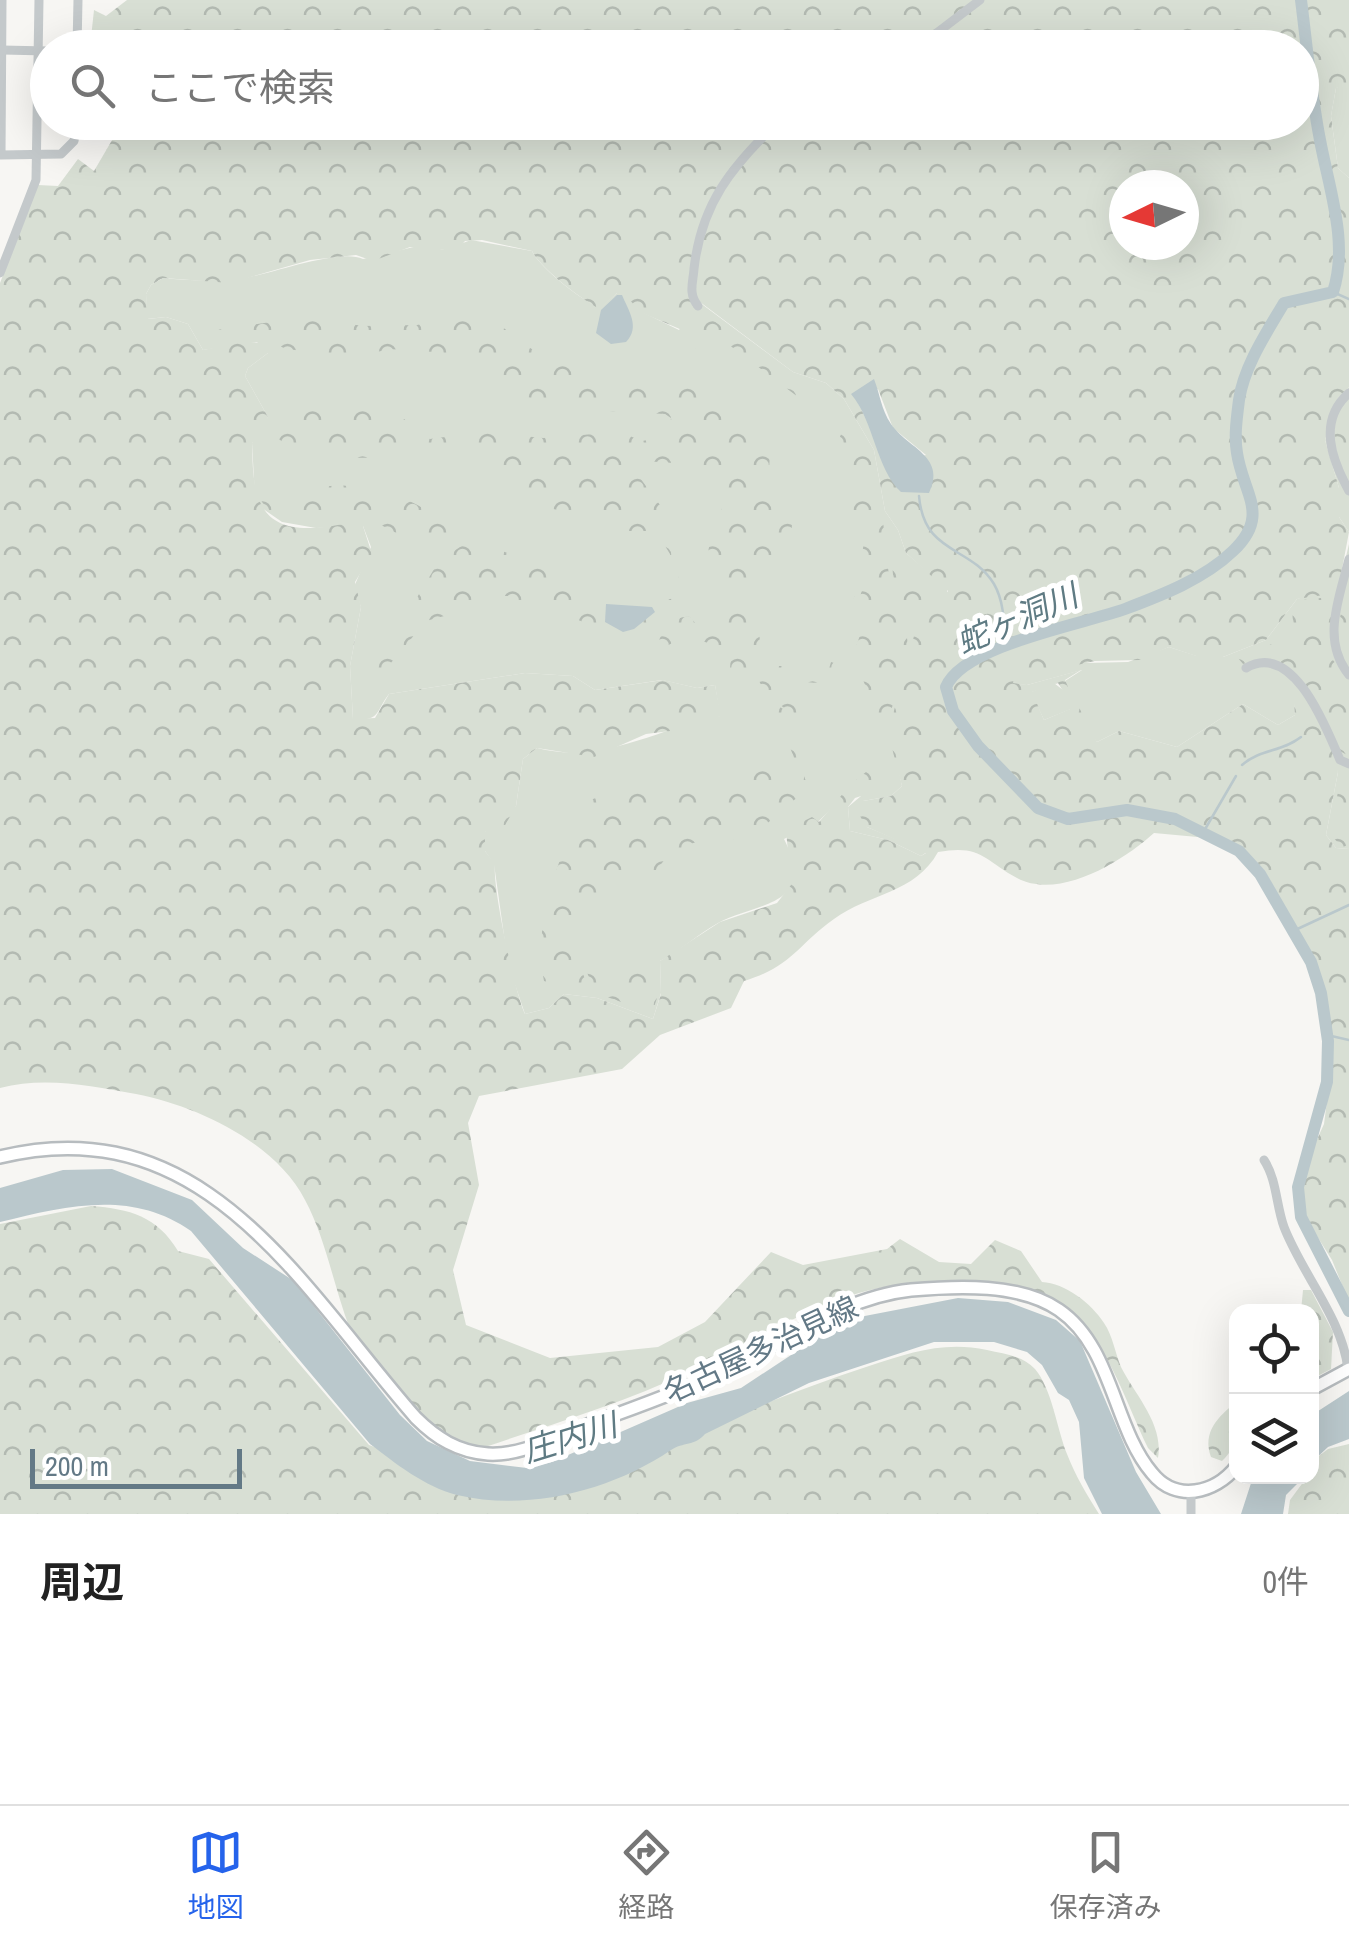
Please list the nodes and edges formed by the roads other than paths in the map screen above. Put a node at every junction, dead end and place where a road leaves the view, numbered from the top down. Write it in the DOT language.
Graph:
graph roads {
  1 [pos="2,0"];
  2 [pos="40,0"];
  3 [pos="78,0"];
  4 [pos="980,0"];
  5 [pos="42,30"];
  6 [pos="77,30"];
  7 [pos="941,30"];
  8 [pos="2,50"];
  9 [pos="30,51"];
  10 [pos="0,93"];
  11 [pos="39,140"];
  12 [pos="74,140"];
  13 [pos="758,140"];
  14 [pos="38,156"];
  15 [pos="0,158"];
  16 [pos="4,252"];
  17 [pos="0,273"];
  18 [pos="698,306"];
  19 [pos="1349,392"];
  20 [pos="1349,491"];
  21 [pos="1349,559"];
  22 [pos="1246,668"];
  23 [pos="1349,675"];
  24 [pos="1349,764"];
  25 [pos="0,1156"];
  26 [pos="1264,1160"];
  27 [pos="1348,1369"];
  28 [pos="1319,1385"];
  29 [pos="1229,1473"];
  30 [pos="1191,1492"];
  31 [pos="1191,1513"];
  1 -- 8 [label="street"];
  2 -- 5 [label="street"];
  3 -- 6 [label="street"];
  4 -- 7 [label="street"];
  8 -- 9 [label="street"];
  8 -- 10 [label="street"];
  10 -- 15 [label="street"];
  11 -- 14 [label="street"];
  12 -- 14 [label="street"];
  13 -- 18 [label="street"];
  14 -- 15 [label="street"];
  14 -- 16 [label="street"];
  16 -- 17 [label="street"];
  19 -- 20 [label="street"];
  21 -- 23 [label="street"];
  22 -- 24 [label="street"];
  25 -- 30 [label="main road, 名古屋多治見線"];
  26 -- 27 [label="street"];
  27 -- 28 [label="main road"];
  29 -- 30 [label="main road"];
  30 -- 31 [label="street"];
}
